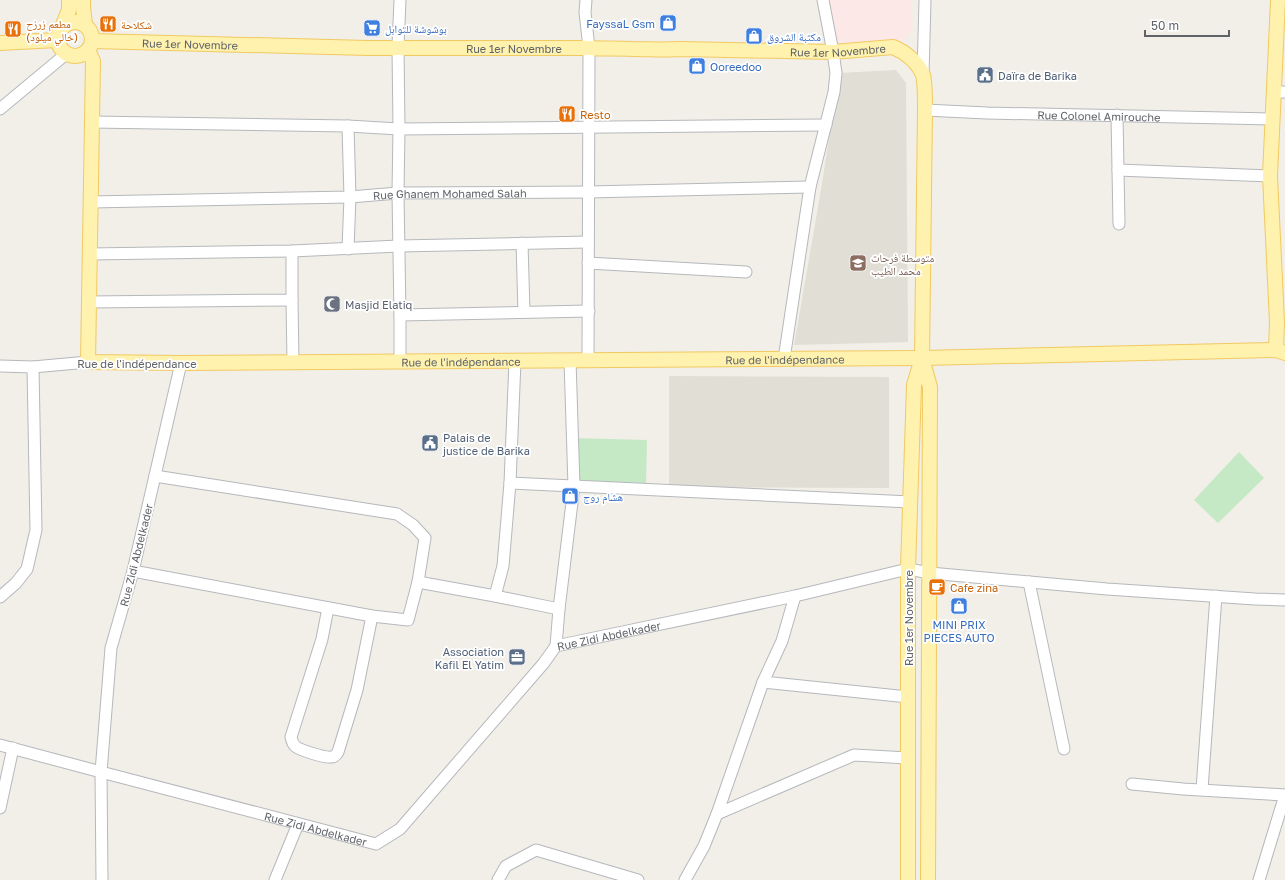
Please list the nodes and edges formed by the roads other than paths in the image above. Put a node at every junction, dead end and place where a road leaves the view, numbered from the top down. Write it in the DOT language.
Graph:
graph roads {
  1 [pos="69,0"];
  2 [pos="83,0"];
  3 [pos="400,0"];
  4 [pos="586,0"];
  5 [pos="823,0"];
  6 [pos="925,0"];
  7 [pos="1278,0"];
  8 [pos="85,25"];
  9 [pos="60,33"];
  10 [pos="0,43"];
  11 [pos="90,46"];
  12 [pos="398,47"];
  13 [pos="589,48"];
  14 [pos="833,52"];
  15 [pos="66,54"];
  16 [pos="923,75"];
  17 [pos="1279,92"];
  18 [pos="0,109"];
  19 [pos="925,110"];
  20 [pos="1117,115"];
  21 [pos="1273,119"];
  22 [pos="92,122"];
  23 [pos="826,125"];
  24 [pos="348,126"];
  25 [pos="589,128"];
  26 [pos="400,129"];
  27 [pos="1118,170"];
  28 [pos="1270,176"];
  29 [pos="810,187"];
  30 [pos="588,192"];
  31 [pos="398,193"];
  32 [pos="350,197"];
  33 [pos="91,202"];
  34 [pos="1119,224"];
  35 [pos="588,242"];
  36 [pos="522,243"];
  37 [pos="399,246"];
  38 [pos="348,249"];
  39 [pos="292,252"];
  40 [pos="90,254"];
  41 [pos="588,263"];
  42 [pos="746,272"];
  43 [pos="292,300"];
  44 [pos="89,302"];
  45 [pos="524,312"];
  46 [pos="588,312"];
  47 [pos="400,315"];
  48 [pos="1281,321"];
  49 [pos="1280,352"];
  50 [pos="922,358"];
  51 [pos="784,359"];
  52 [pos="570,360"];
  53 [pos="588,360"];
  54 [pos="515,361"];
  55 [pos="88,362"];
  56 [pos="293,362"];
  57 [pos="400,362"];
  58 [pos="181,363"];
  59 [pos="0,366"];
  60 [pos="33,367"];
  61 [pos="155,476"];
  62 [pos="510,483"];
  63 [pos="574,486"];
  64 [pos="910,502"];
  65 [pos="908,569"];
  66 [pos="133,572"];
  67 [pos="930,573"];
  68 [pos="418,582"];
  69 [pos="1029,582"];
  70 [pos="495,596"];
  71 [pos="795,596"];
  72 [pos="1216,596"];
  73 [pos="0,597"];
  74 [pos="1285,600"];
  75 [pos="328,608"];
  76 [pos="559,609"];
  77 [pos="372,616"];
  78 [pos="556,646"];
  79 [pos="763,682"];
  80 [pos="908,697"];
  81 [pos="0,745"];
  82 [pos="13,748"];
  83 [pos="1064,749"];
  84 [pos="908,758"];
  85 [pos="100,772"];
  86 [pos="1132,784"];
  87 [pos="1202,789"];
  88 [pos="1285,795"];
  89 [pos="0,808"];
  90 [pos="717,814"];
  91 [pos="298,824"];
  92 [pos="102,880"];
  93 [pos="275,880"];
  94 [pos="498,880"];
  95 [pos="638,880"];
  96 [pos="685,880"];
  97 [pos="908,880"];
  98 [pos="928,880"];
  99 [pos="1259,880"];
  1 -- 9 [label="main road"];
  2 -- 8 [label="main road"];
  3 -- 12 [label="street"];
  4 -- 13 [label="street"];
  5 -- 14 [label="street"];
  6 -- 16 [label="street"];
  7 -- 17 [label="main road"];
  8 -- 9 [label="main road"];
  8 -- 11 [label="main road"];
  9 -- 10 [label="main road"];
  9 -- 15 [label="main road"];
  11 -- 12 [label="main road, Rue 1er Novembre"];
  11 -- 15 [label="main road"];
  11 -- 22 [label="main road"];
  12 -- 13 [label="main road, Rue 1er Novembre"];
  12 -- 26 [label="street"];
  13 -- 14 [label="main road, Rue 1er Novembre"];
  13 -- 25 [label="street"];
  14 -- 16 [label="main road, Rue 1er Novembre"];
  14 -- 23 [label="street"];
  15 -- 18 [label="street"];
  16 -- 19 [label="main road"];
  17 -- 21 [label="main road"];
  19 -- 20 [label="street, Rue Colonel Amirouche"];
  19 -- 50 [label="main road"];
  20 -- 21 [label="street, Rue Colonel Amirouche"];
  20 -- 27 [label="street"];
  21 -- 28 [label="main road"];
  22 -- 24 [label="street"];
  22 -- 33 [label="main road"];
  23 -- 25 [label="street"];
  23 -- 29 [label="street"];
  24 -- 26 [label="street"];
  24 -- 32 [label="street"];
  25 -- 26 [label="street"];
  25 -- 30 [label="street"];
  26 -- 31 [label="street"];
  27 -- 28 [label="street"];
  27 -- 34 [label="street"];
  28 -- 48 [label="main road"];
  29 -- 30 [label="street, Rue Ghanem Mohamed Salah"];
  29 -- 51 [label="street"];
  30 -- 31 [label="street, Rue Ghanem Mohamed Salah"];
  30 -- 35 [label="street"];
  31 -- 32 [label="street, Rue Ghanem Mohamed Salah"];
  31 -- 37 [label="street"];
  32 -- 33 [label="street, Rue Ghanem Mohamed Salah"];
  32 -- 38 [label="street"];
  33 -- 40 [label="main road"];
  35 -- 36 [label="street"];
  35 -- 41 [label="street"];
  36 -- 37 [label="street"];
  36 -- 45 [label="street"];
  37 -- 38 [label="street"];
  37 -- 47 [label="street"];
  38 -- 39 [label="street"];
  39 -- 40 [label="street"];
  39 -- 43 [label="street"];
  40 -- 44 [label="main road"];
  41 -- 42 [label="street"];
  41 -- 46 [label="street"];
  43 -- 44 [label="street"];
  43 -- 56 [label="street"];
  44 -- 55 [label="main road"];
  45 -- 46 [label="street"];
  45 -- 47 [label="street"];
  46 -- 53 [label="street"];
  47 -- 57 [label="street"];
  48 -- 49 [label="main road"];
  49 -- 50 [label="main road, Rue de l'indépendance"];
  50 -- 51 [label="main road, Rue de l'indépendance"];
  50 -- 64 [label="main road, Rue 1er Novembre"];
  50 -- 67 [label="main road"];
  51 -- 53 [label="main road, Rue de l'indépendance"];
  52 -- 53 [label="main road, Rue de l'indépendance"];
  52 -- 54 [label="main road, Rue de l'indépendance"];
  52 -- 63 [label="street"];
  54 -- 57 [label="main road, Rue de l'indépendance"];
  54 -- 62 [label="street"];
  55 -- 58 [label="main road, Rue de l'indépendance"];
  55 -- 60 [label="street, Rue de l'indépendance"];
  56 -- 57 [label="main road, Rue de l'indépendance"];
  56 -- 58 [label="main road, Rue de l'indépendance"];
  58 -- 61 [label="street, Rue Zidi Abdelkader"];
  59 -- 60 [label="street, Rue de l'indépendance"];
  60 -- 73 [label="street"];
  61 -- 66 [label="street, Rue Zidi Abdelkader"];
  61 -- 68 [label="street"];
  62 -- 63 [label="street"];
  62 -- 70 [label="street"];
  63 -- 64 [label="street"];
  63 -- 76 [label="street"];
  64 -- 65 [label="main road, Rue 1er Novembre"];
  65 -- 67 [label="street, Rue Zidi Abdelkader"];
  65 -- 71 [label="street, Rue Zidi Abdelkader"];
  65 -- 80 [label="main road, Rue 1er Novembre"];
  66 -- 75 [label="street"];
  66 -- 85 [label="street, Rue Zidi Abdelkader"];
  67 -- 69 [label="street, Rue Zidi Abdelkader"];
  67 -- 98 [label="main road"];
  68 -- 70 [label="street"];
  68 -- 77 [label="street"];
  69 -- 72 [label="street, Rue Zidi Abdelkader"];
  69 -- 83 [label="street"];
  70 -- 76 [label="street"];
  71 -- 78 [label="street, Rue Zidi Abdelkader"];
  71 -- 79 [label="street"];
  72 -- 74 [label="street, Rue Zidi Abdelkader"];
  72 -- 87 [label="street"];
  75 -- 77 [label="street"];
  75 -- 77 [label="street"];
  76 -- 78 [label="street"];
  78 -- 91 [label="street, Rue Zidi Abdelkader"];
  79 -- 80 [label="street"];
  79 -- 90 [label="street"];
  80 -- 84 [label="main road, Rue 1er Novembre"];
  81 -- 82 [label="street"];
  82 -- 85 [label="street"];
  82 -- 89 [label="street"];
  84 -- 90 [label="street"];
  84 -- 97 [label="main road, Rue 1er Novembre"];
  85 -- 91 [label="street, Rue Zidi Abdelkader"];
  85 -- 92 [label="street"];
  86 -- 87 [label="street"];
  87 -- 88 [label="street"];
  88 -- 99 [label="street"];
  90 -- 96 [label="street"];
  91 -- 93 [label="street"];
  94 -- 95 [label="street"];
}
